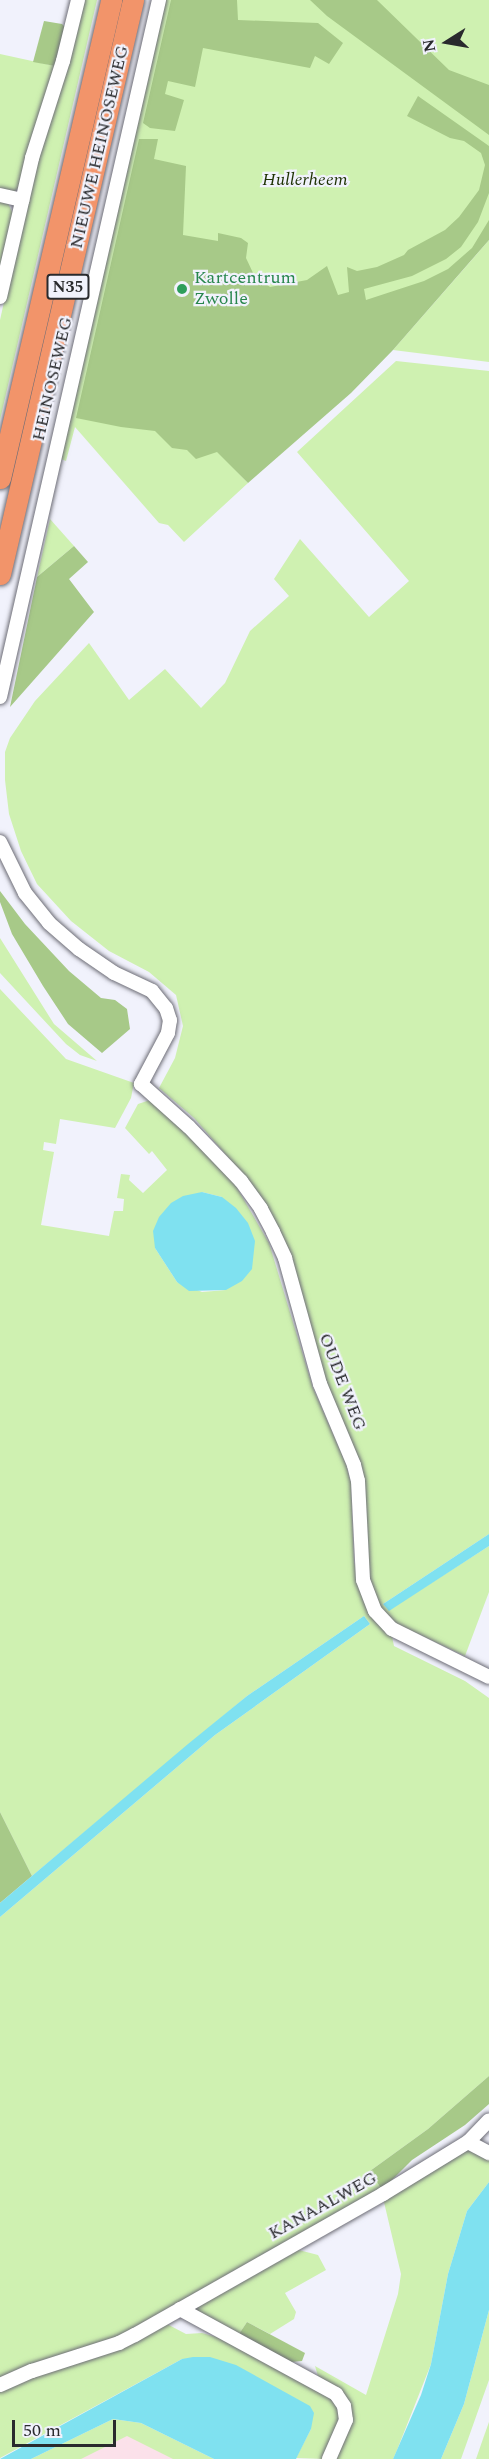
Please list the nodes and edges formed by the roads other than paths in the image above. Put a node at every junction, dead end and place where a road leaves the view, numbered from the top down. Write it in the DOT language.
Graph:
graph roads {
  1 [pos="78,0"];
  2 [pos="111,0"];
  3 [pos="133,0"];
  4 [pos="159,0"];
  5 [pos="0,195"];
  6 [pos="21,200"];
  7 [pos="0,297"];
  8 [pos="0,478"];
  9 [pos="0,574"];
  10 [pos="0,697"];
  11 [pos="0,842"];
  12 [pos="489,1677"];
  13 [pos="489,2120"];
  14 [pos="468,2142"];
  15 [pos="486,2151"];
  16 [pos="180,2309"];
  17 [pos="0,2385"];
  18 [pos="329,2459"];
  1 -- 6 [label="street"];
  2 -- 8 [label="highway, NIEUWE HEINOSEWEG / N35"];
  3 -- 9 [label="highway, NIEUWE HEINOSEWEG / N35"];
  4 -- 10 [label="street, HEINOSEWEG"];
  5 -- 6 [label="street"];
  6 -- 7 [label="street"];
  11 -- 12 [label="street, OUDE WEG"];
  13 -- 14 [label="street"];
  14 -- 15 [label="street"];
  14 -- 16 [label="street, KANAALWEG"];
  16 -- 17 [label="street, KANAALWEG"];
  16 -- 18 [label="street"];
}
